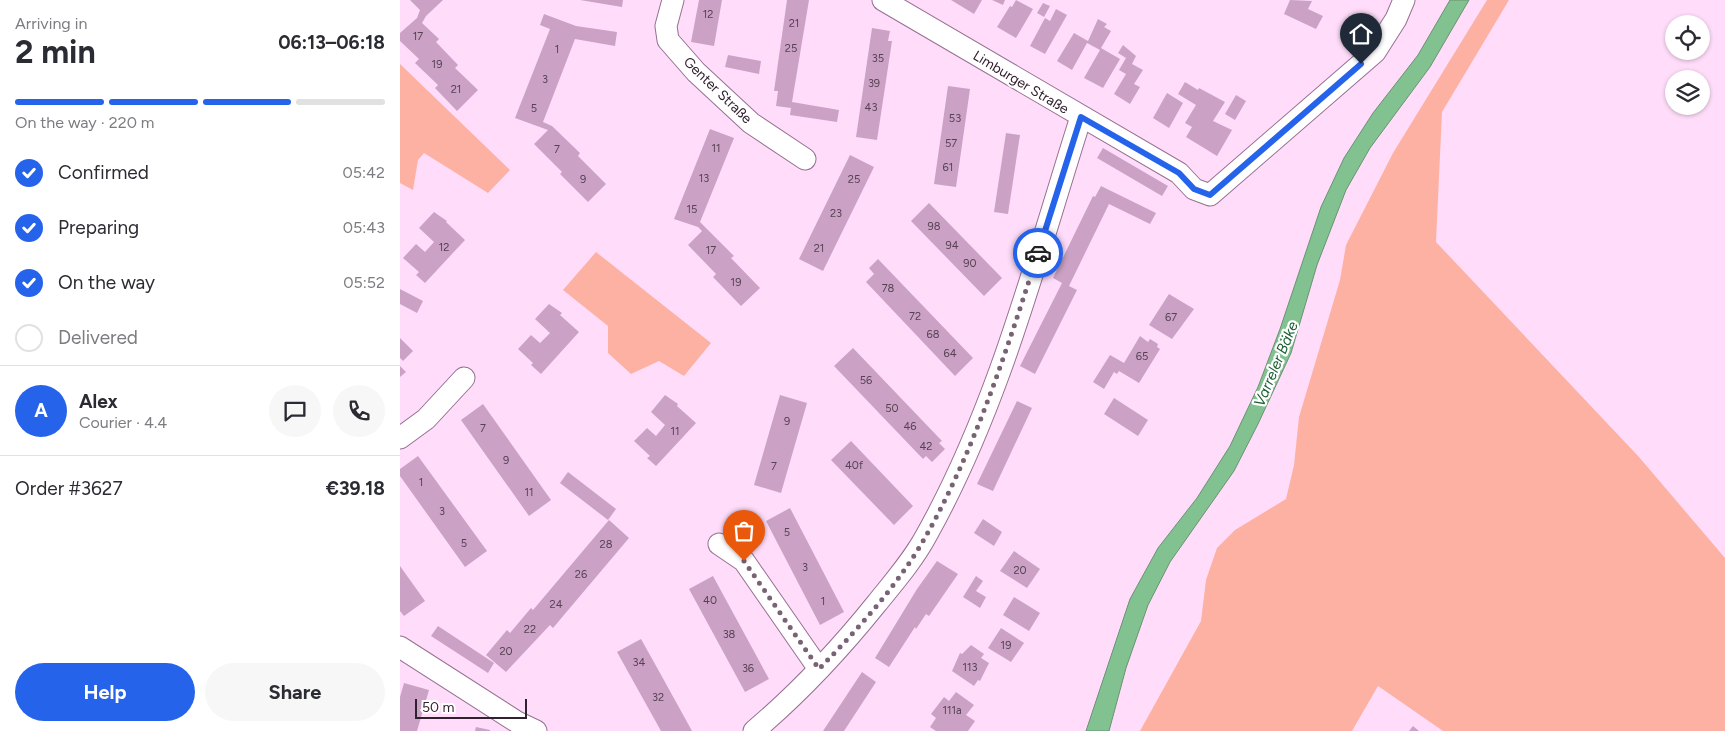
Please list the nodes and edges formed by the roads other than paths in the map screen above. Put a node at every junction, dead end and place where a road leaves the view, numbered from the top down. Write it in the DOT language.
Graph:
graph roads {
  1 [pos="673,0"];
  2 [pos="883,0"];
  3 [pos="1404,0"];
  4 [pos="1081,117"];
  5 [pos="804,159"];
  6 [pos="464,378"];
  7 [pos="400,438"];
  8 [pos="719,544"];
  9 [pos="400,647"];
  10 [pos="819,669"];
  11 [pos="779,722"];
  12 [pos="536,731"];
  13 [pos="754,731"];
  1 -- 5 [label="street, Genter Straße"];
  2 -- 4 [label="street, Limburger Straße"];
  3 -- 4 [label="street, Limburger Straße"];
  4 -- 10 [label="street"];
  6 -- 7 [label="street"];
  8 -- 10 [label="street"];
  9 -- 12 [label="street"];
  10 -- 11 [label="street"];
  11 -- 13 [label="street"];
}
